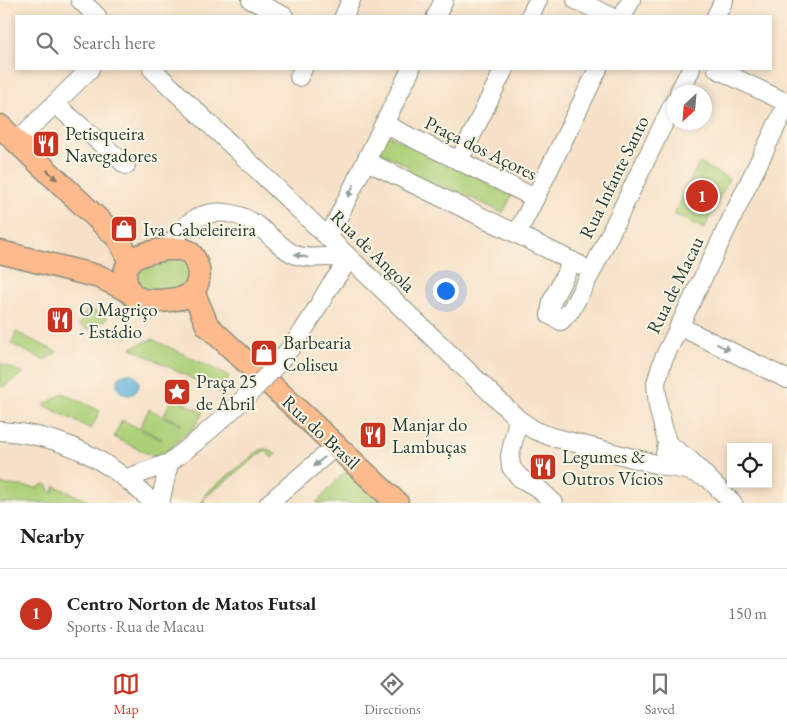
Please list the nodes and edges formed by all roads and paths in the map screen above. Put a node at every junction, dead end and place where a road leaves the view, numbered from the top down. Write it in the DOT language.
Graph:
graph roads {
  1 [pos="351,0"];
  2 [pos="444,0"];
  3 [pos="538,0"];
  4 [pos="576,0"];
  5 [pos="631,0"];
  6 [pos="724,0"];
  7 [pos="255,1"];
  8 [pos="282,15"];
  9 [pos="344,15"];
  10 [pos="436,15"];
  11 [pos="530,15"];
  12 [pos="608,15"];
  13 [pos="624,15"];
  14 [pos="716,15"];
  15 [pos="89,70"];
  16 [pos="153,70"];
  17 [pos="411,70"];
  18 [pos="504,70"];
  19 [pos="598,70"];
  20 [pos="690,70"];
  21 [pos="719,70"];
  22 [pos="683,85"];
  23 [pos="55,104"];
  24 [pos="787,104"];
  25 [pos="667,116"];
  26 [pos="384,124"];
  27 [pos="0,126"];
  28 [pos="17,141"];
  29 [pos="366,161"];
  30 [pos="459,161"];
  31 [pos="126,165"];
  32 [pos="535,198"];
  33 [pos="517,234"];
  34 [pos="328,238"];
  35 [pos="166,249"];
  36 [pos="0,252"];
  37 [pos="350,259"];
  38 [pos="572,261"];
  39 [pos="128,266"];
  40 [pos="592,271"];
  41 [pos="100,278"];
  42 [pos="193,290"];
  43 [pos="129,291"];
  44 [pos="167,300"];
  45 [pos="207,325"];
  46 [pos="679,326"];
  47 [pos="787,379"];
  48 [pos="518,419"];
  49 [pos="0,431"];
  50 [pos="667,443"];
  51 [pos="336,446"];
  52 [pos="170,463"];
  53 [pos="663,466"];
  54 [pos="705,477"];
  55 [pos="128,478"];
  56 [pos="154,503"];
  57 [pos="160,503"];
  58 [pos="269,503"];
  59 [pos="397,503"];
  60 [pos="554,503"];
  61 [pos="733,503"];
  1 -- 9 [label="street"];
  2 -- 10 [label="street"];
  3 -- 11 [label="street"];
  4 -- 12 [label="street"];
  5 -- 13 [label="street"];
  6 -- 14 [label="street"];
  7 -- 8 [label="street"];
  15 -- 23 [label="street"];
  16 -- 34 [label="street, Rua de Angola"];
  17 -- 26 [label="street"];
  18 -- 30 [label="street"];
  19 -- 32 [label="street"];
  20 -- 22 [label="street"];
  21 -- 24 [label="street"];
  23 -- 28 [label="street"];
  23 -- 31 [label="street"];
  24 -- 46 [label="street, Rua de Macau"];
  25 -- 40 [label="street, Rua Infante Santo"];
  26 -- 29 [label="street"];
  26 -- 30 [label="street, Praça dos Açores"];
  27 -- 28 [label="main road"];
  28 -- 39 [label="main road, one-way"];
  29 -- 33 [label="street"];
  29 -- 34 [label="street, one-way"];
  30 -- 32 [label="street, Praça dos Açores"];
  32 -- 33 [label="street, Praça dos Açores"];
  33 -- 38 [label="street"];
  34 -- 37 [label="street, Rua de Angola"];
  37 -- 35 [label="street, one-way"];
  35 -- 39 [label="main road"];
  35 -- 42 [label="main road"];
  36 -- 41 [label="main road"];
  37 -- 48 [label="street, Rua de Angola"];
  37 -- 52 [label="street, bridge"];
  38 -- 40 [label="street"];
  38 -- 40 [label="street, Rua Infante Santo"];
  39 -- 41 [label="main road"];
  39 -- 43 [label="main road"];
  41 -- 43 [label="main road"];
  42 -- 44 [label="main road"];
  42 -- 45 [label="main road, Rua do Brasil"];
  43 -- 44 [label="main road"];
  44 -- 45 [label="main road"];
  45 -- 51 [label="main road, Rua do Brasil"];
  46 -- 47 [label="street, one-way"];
  46 -- 50 [label="street, Rua de Macau"];
  48 -- 53 [label="street, Rua de Angola"];
  48 -- 60 [label="street"];
  49 -- 55 [label="street"];
  50 -- 53 [label="street, Rua de Macau"];
  50 -- 54 [label="street"];
  51 -- 58 [label="street, one-way"];
  51 -- 59 [label="main road, Rua do Brasil"];
  52 -- 55 [label="street"];
  52 -- 57 [label="street"];
  53 -- 54 [label="street, Rua de Angola"];
  54 -- 61 [label="street"];
  55 -- 56 [label="street"];
}
